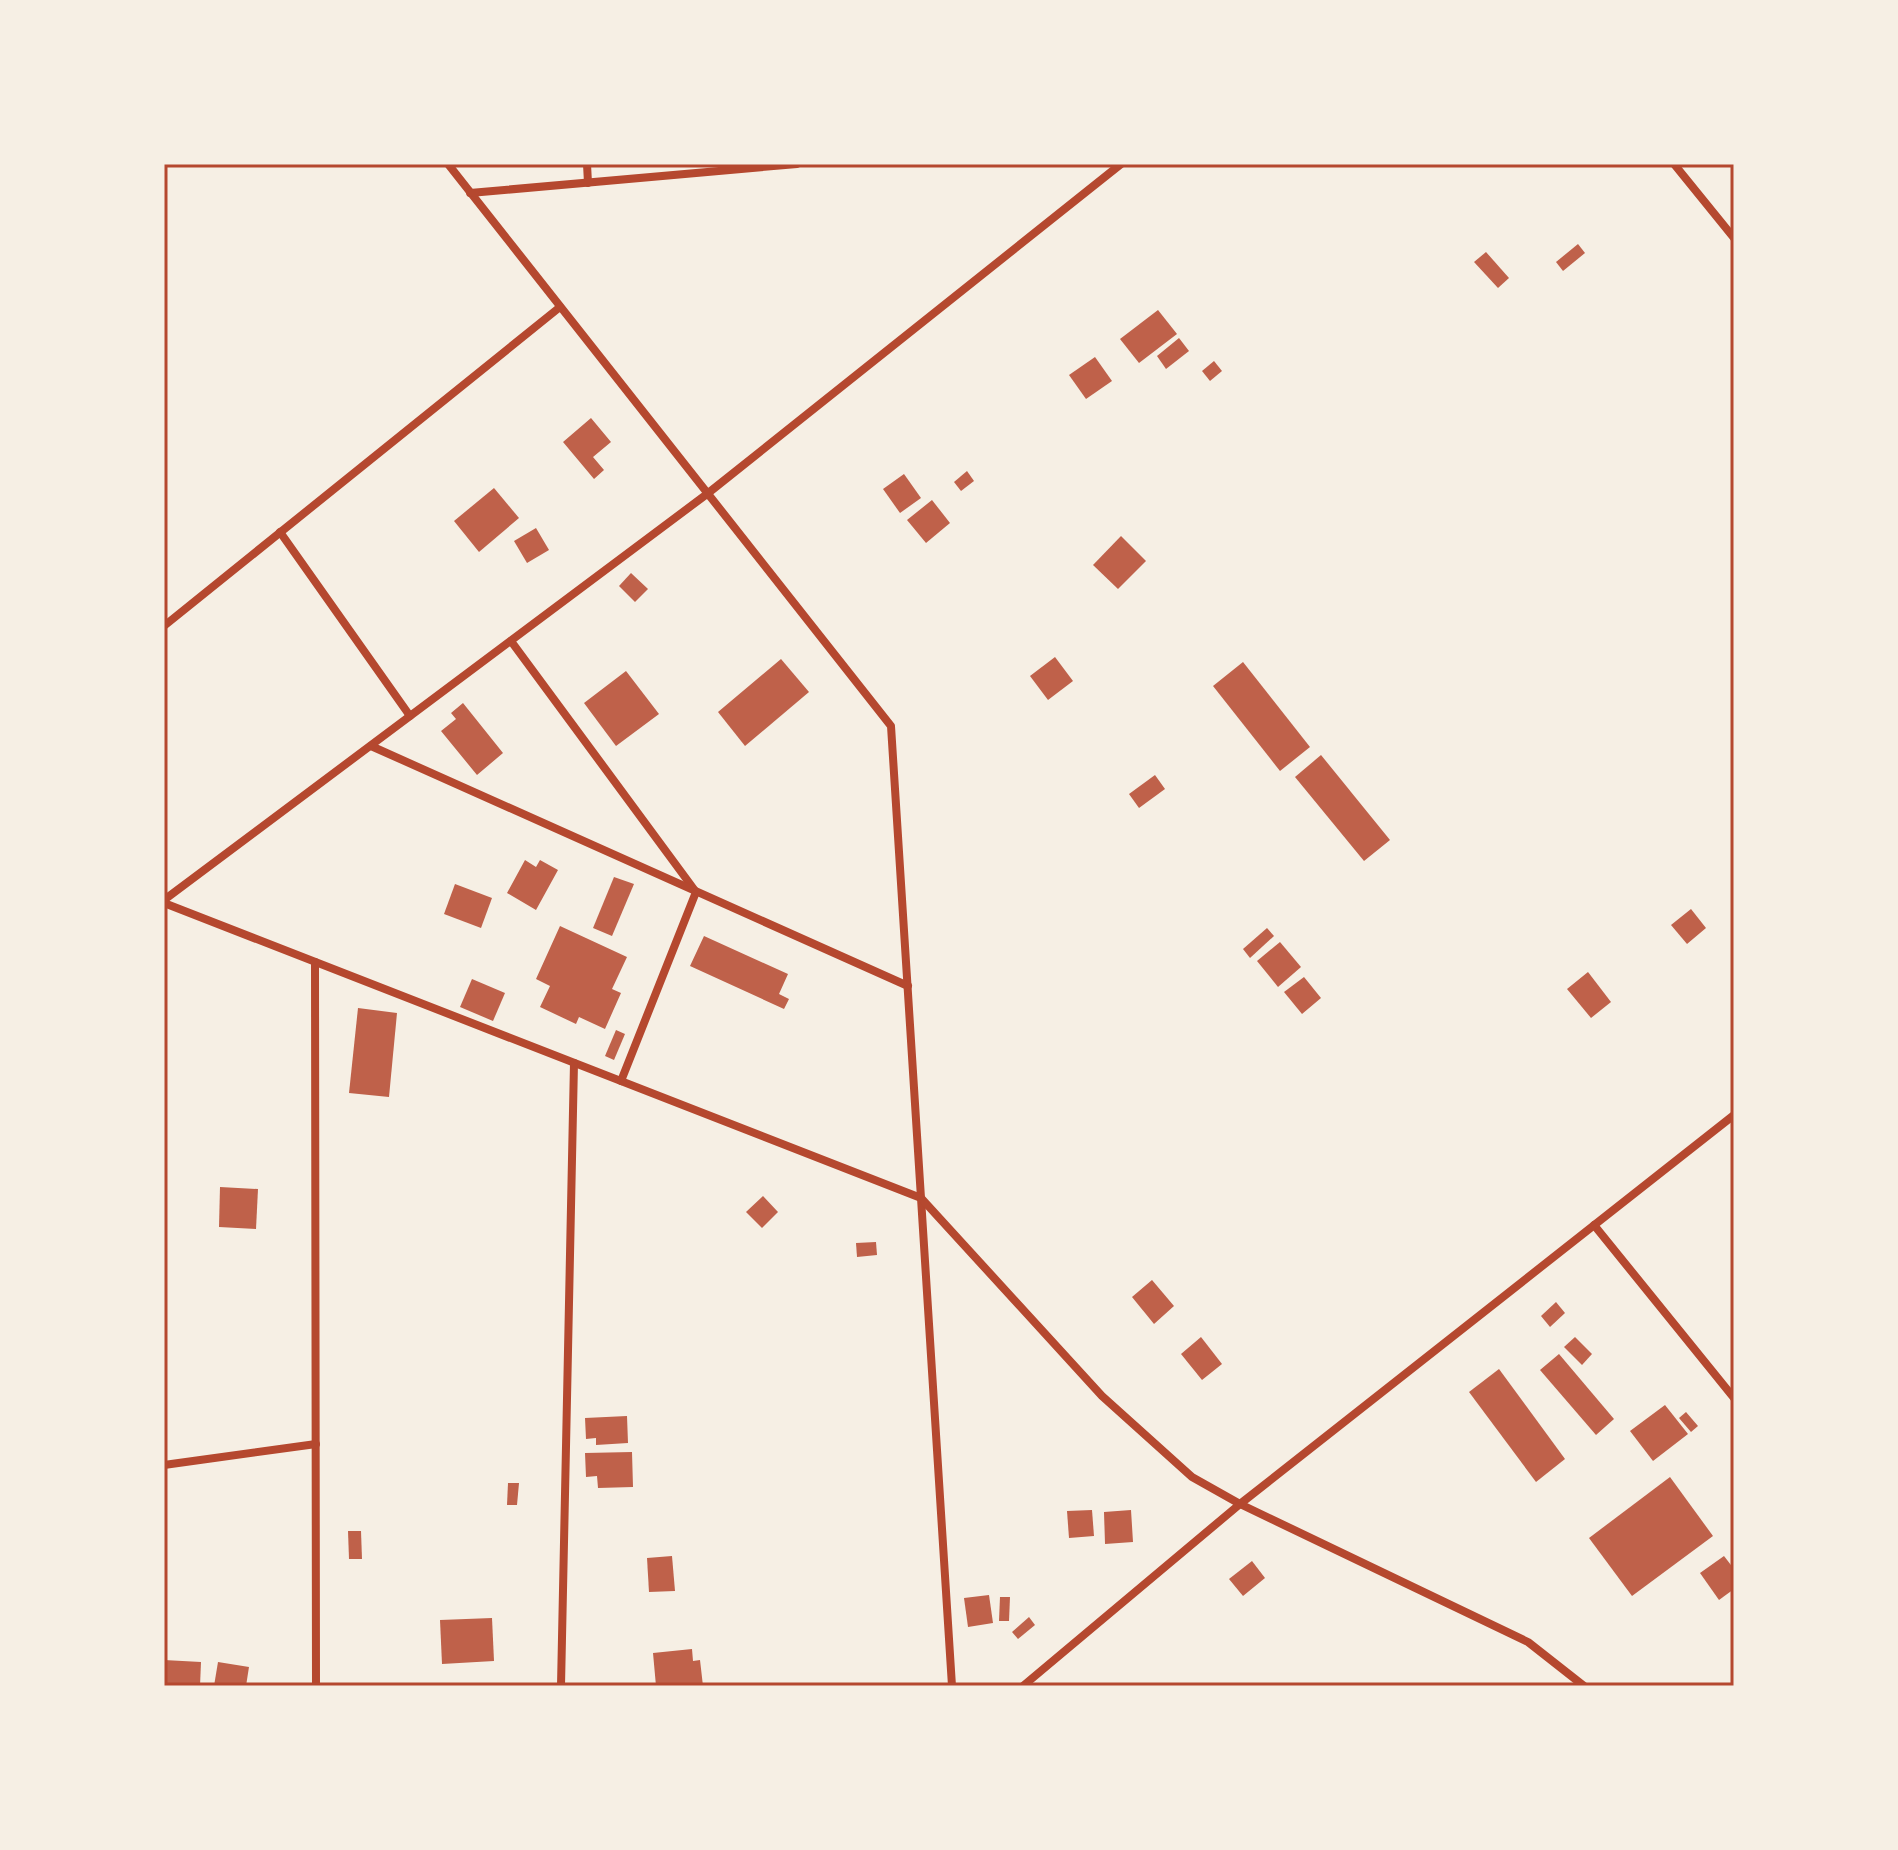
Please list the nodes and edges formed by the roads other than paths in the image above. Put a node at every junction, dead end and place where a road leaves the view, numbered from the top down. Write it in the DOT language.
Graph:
graph roads {
  1 [pos="448,164"];
  2 [pos="587,164"];
  3 [pos="797,164"];
  4 [pos="1121,164"];
  5 [pos="1674,164"];
  6 [pos="588,183"];
  7 [pos="470,193"];
  8 [pos="1734,238"];
  9 [pos="560,307"];
  10 [pos="707,494"];
  11 [pos="280,532"];
  12 [pos="164,626"];
  13 [pos="511,641"];
  14 [pos="410,716"];
  15 [pos="371,746"];
  16 [pos="696,892"];
  17 [pos="164,902"];
  18 [pos="315,962"];
  19 [pos="908,986"];
  20 [pos="574,1063"];
  21 [pos="621,1081"];
  22 [pos="1734,1115"];
  23 [pos="921,1198"];
  24 [pos="1594,1225"];
  25 [pos="1734,1398"];
  26 [pos="316,1444"];
  27 [pos="164,1465"];
  28 [pos="1240,1504"];
  29 [pos="316,1686"];
  30 [pos="561,1686"];
  31 [pos="952,1686"];
  32 [pos="1023,1686"];
  33 [pos="1584,1686"];
  1 -- 7 [label="street"];
  2 -- 6 [label="street"];
  3 -- 6 [label="street"];
  4 -- 10 [label="street"];
  5 -- 8 [label="street"];
  6 -- 7 [label="street"];
  7 -- 9 [label="street"];
  9 -- 10 [label="street"];
  9 -- 11 [label="street"];
  10 -- 13 [label="street"];
  10 -- 19 [label="street"];
  11 -- 12 [label="street"];
  11 -- 14 [label="street"];
  13 -- 14 [label="street"];
  13 -- 16 [label="street"];
  14 -- 15 [label="street"];
  15 -- 16 [label="street"];
  15 -- 17 [label="street"];
  16 -- 19 [label="street"];
  16 -- 21 [label="street"];
  17 -- 18 [label="street"];
  18 -- 20 [label="street"];
  18 -- 26 [label="street"];
  19 -- 23 [label="street"];
  20 -- 21 [label="street"];
  20 -- 30 [label="street"];
  21 -- 23 [label="street"];
  22 -- 24 [label="street"];
  23 -- 28 [label="street"];
  23 -- 31 [label="street"];
  24 -- 25 [label="street"];
  24 -- 28 [label="street"];
  26 -- 27 [label="street"];
  26 -- 29 [label="street"];
  28 -- 32 [label="street"];
  28 -- 33 [label="street"];
}
